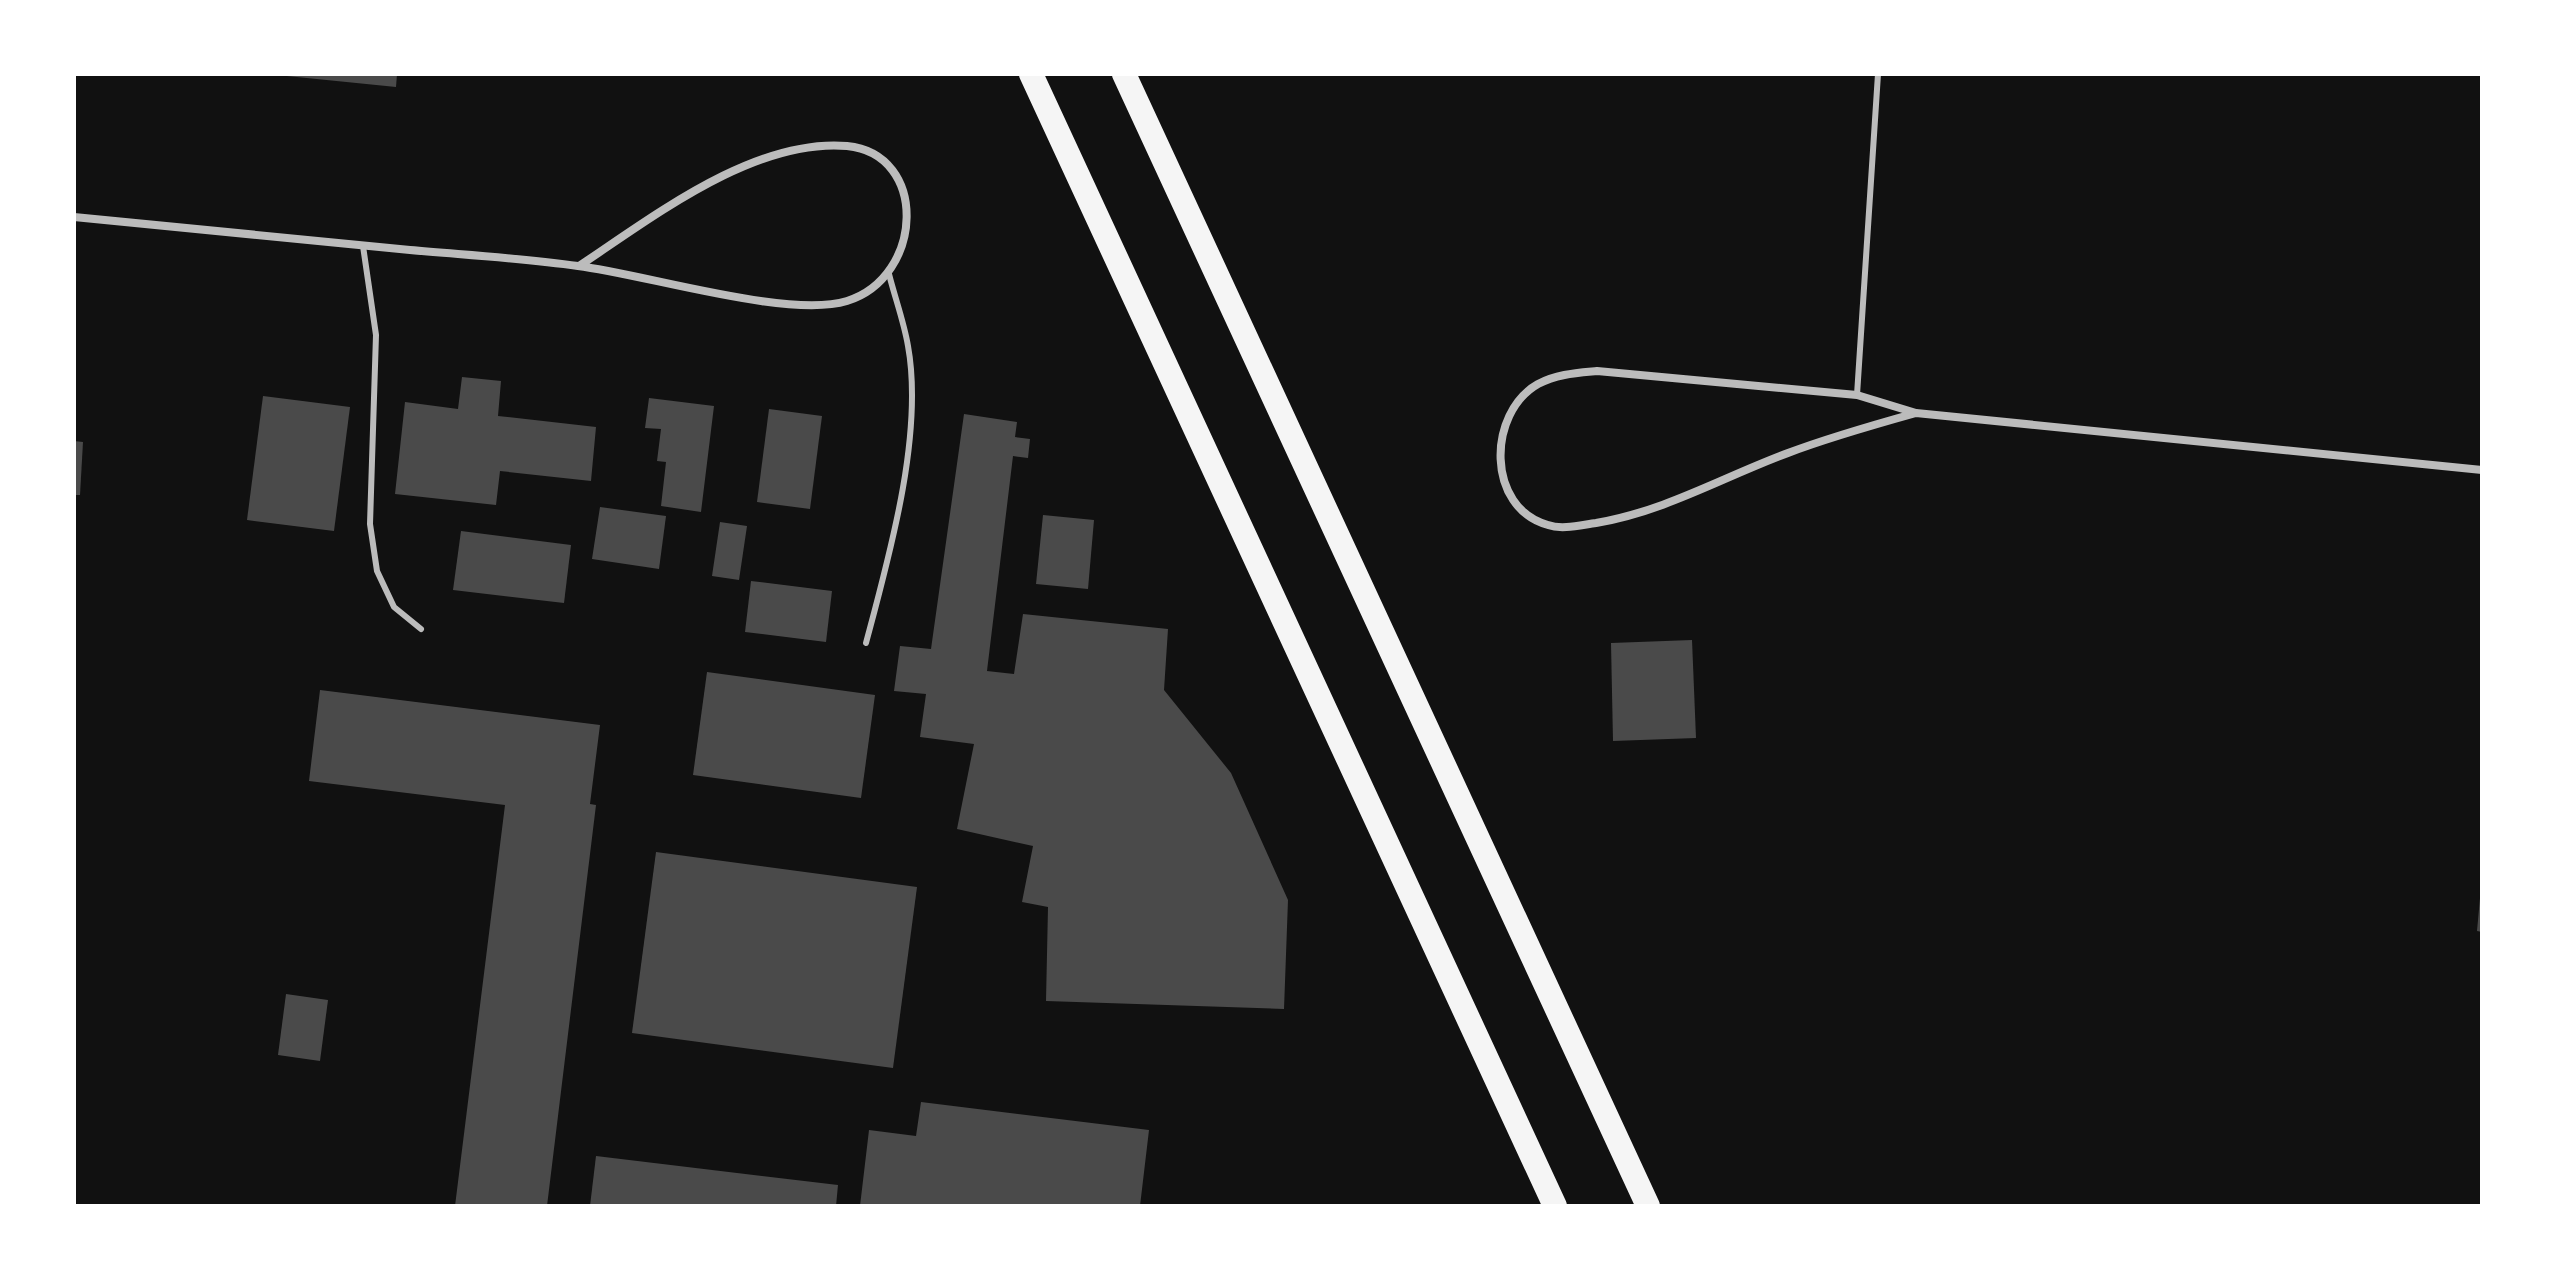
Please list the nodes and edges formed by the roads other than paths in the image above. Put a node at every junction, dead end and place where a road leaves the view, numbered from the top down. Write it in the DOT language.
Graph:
graph roads {
  1 [pos="1031,74"];
  2 [pos="1124,74"];
  3 [pos="1878,74"];
  4 [pos="74,217"];
  5 [pos="363,246"];
  6 [pos="579,266"];
  7 [pos="889,274"];
  8 [pos="1857,395"];
  9 [pos="1916,413"];
  10 [pos="2482,470"];
  11 [pos="421,629"];
  12 [pos="866,643"];
  13 [pos="1555,1206"];
  14 [pos="1648,1206"];
  1 -- 13 [label="highway"];
  2 -- 14 [label="highway"];
  3 -- 8 [label="lane"];
  4 -- 5 [label="street"];
  5 -- 6 [label="street"];
  5 -- 11 [label="lane"];
  6 -- 7 [label="street"];
  6 -- 7 [label="street"];
  7 -- 12 [label="lane"];
  8 -- 9 [label="street"];
  8 -- 9 [label="street"];
  9 -- 10 [label="street"];
}
